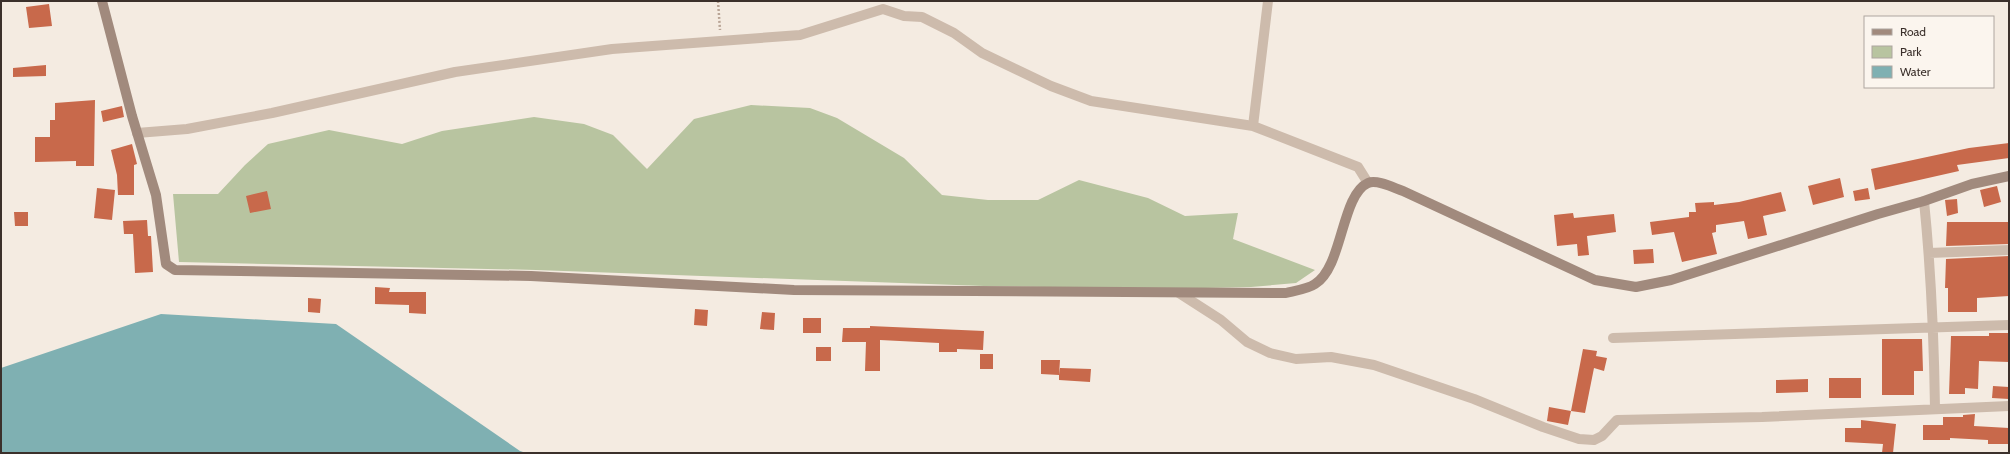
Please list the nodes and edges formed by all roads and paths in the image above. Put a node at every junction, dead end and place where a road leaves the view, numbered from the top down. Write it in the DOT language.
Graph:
graph roads {
  1 [pos="102,1"];
  2 [pos="718,1"];
  3 [pos="1268,1"];
  4 [pos="721,40"];
  5 [pos="1253,126"];
  6 [pos="137,133"];
  7 [pos="2009,176"];
  8 [pos="1368,183"];
  9 [pos="1924,202"];
  10 [pos="2009,250"];
  11 [pos="1929,253"];
  12 [pos="1179,293"];
  13 [pos="2009,325"];
  14 [pos="1934,327"];
  15 [pos="1613,338"];
  16 [pos="2009,406"];
  17 [pos="1934,408"];
  1 -- 6 [label="main road"];
  2 -- 4 [label="path"];
  3 -- 5 [label="street"];
  4 -- 5 [label="street"];
  4 -- 6 [label="street"];
  5 -- 8 [label="street"];
  6 -- 12 [label="main road"];
  7 -- 9 [label="main road"];
  8 -- 9 [label="main road"];
  8 -- 12 [label="main road"];
  9 -- 11 [label="street"];
  10 -- 11 [label="street"];
  11 -- 14 [label="street"];
  12 -- 17 [label="street"];
  13 -- 14 [label="street"];
  14 -- 15 [label="street"];
  14 -- 17 [label="street"];
  16 -- 17 [label="street"];
}
